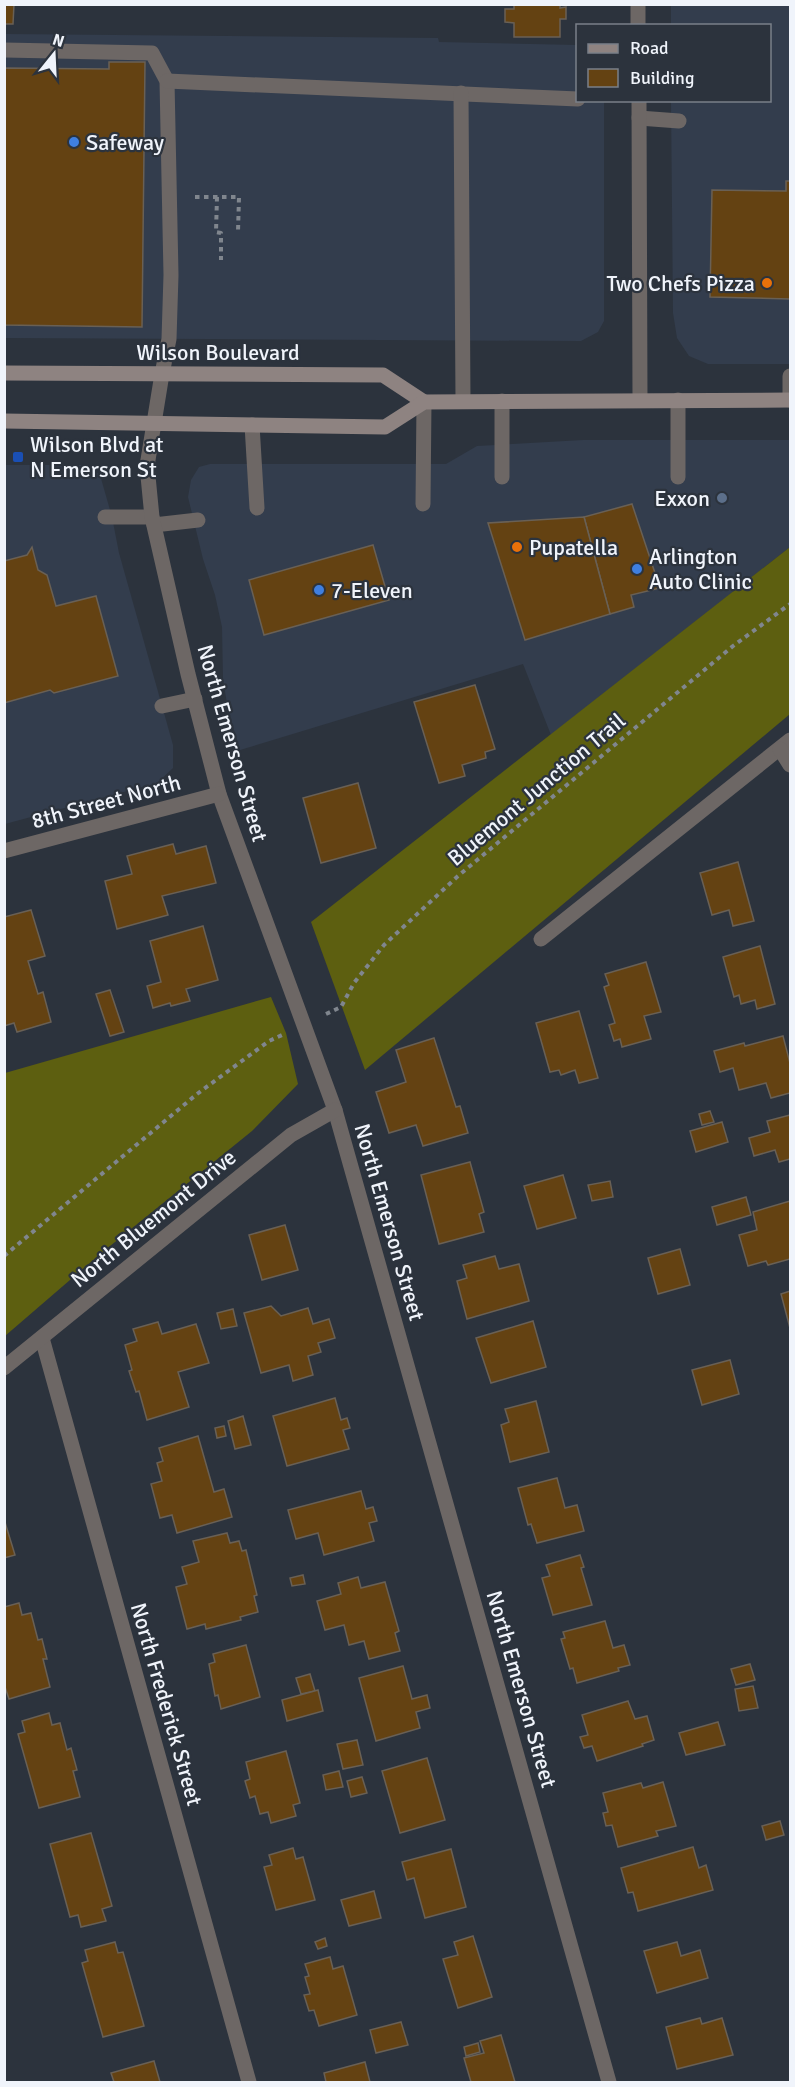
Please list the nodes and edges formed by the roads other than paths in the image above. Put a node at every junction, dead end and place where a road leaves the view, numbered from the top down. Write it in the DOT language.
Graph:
graph roads {
  1 [pos="638,4"];
  2 [pos="638,24"];
  3 [pos="4,50"];
  4 [pos="167,81"];
  5 [pos="461,93"];
  6 [pos="576,99"];
  7 [pos="639,102"];
  8 [pos="639,118"];
  9 [pos="679,121"];
  10 [pos="4,373"];
  11 [pos="162,374"];
  12 [pos="790,376"];
  13 [pos="640,400"];
  14 [pos="678,400"];
  15 [pos="790,400"];
  16 [pos="463,401"];
  17 [pos="502,401"];
  18 [pos="424,402"];
  19 [pos="4,422"];
  20 [pos="153,424"];
  21 [pos="252,425"];
  22 [pos="502,477"];
  23 [pos="678,477"];
  24 [pos="423,504"];
  25 [pos="256,508"];
  26 [pos="105,517"];
  27 [pos="198,520"];
  28 [pos="153,521"];
  29 [pos="195,699"];
  30 [pos="162,706"];
  31 [pos="785,745"];
  32 [pos="790,765"];
  33 [pos="219,794"];
  34 [pos="4,852"];
  35 [pos="541,939"];
  36 [pos="335,1110"];
  37 [pos="42,1338"];
  38 [pos="4,1368"];
  39 [pos="249,2082"];
  40 [pos="609,2082"];
  1 -- 2 [label="street"];
  3 -- 4 [label="street"];
  4 -- 5 [label="street"];
  4 -- 11 [label="street, North Emerson Street"];
  5 -- 6 [label="street"];
  5 -- 16 [label="street"];
  7 -- 8 [label="street"];
  8 -- 9 [label="street"];
  8 -- 13 [label="street"];
  10 -- 11 [label="main road, Wilson Boulevard"];
  11 -- 18 [label="main road, Wilson Boulevard"];
  11 -- 20 [label="street, North Emerson Street"];
  12 -- 15 [label="street"];
  13 -- 14 [label="main road"];
  13 -- 17 [label="main road"];
  14 -- 15 [label="main road"];
  14 -- 23 [label="street"];
  16 -- 17 [label="main road"];
  16 -- 18 [label="main road"];
  17 -- 22 [label="street"];
  18 -- 21 [label="main road"];
  18 -- 24 [label="street"];
  19 -- 20 [label="main road"];
  20 -- 21 [label="main road"];
  20 -- 28 [label="street, North Emerson Street"];
  21 -- 25 [label="street"];
  26 -- 28 [label="street"];
  27 -- 28 [label="street"];
  28 -- 29 [label="street, North Emerson Street"];
  29 -- 30 [label="street"];
  29 -- 33 [label="street, North Emerson Street"];
  31 -- 32 [label="street"];
  31 -- 35 [label="street"];
  33 -- 34 [label="street, 8th Street North"];
  33 -- 36 [label="street, North Emerson Street"];
  36 -- 37 [label="street, North Bluemont Drive"];
  36 -- 40 [label="street, North Emerson Street"];
  37 -- 38 [label="street, North Bluemont Drive"];
  37 -- 39 [label="street, North Frederick Street"];
}
